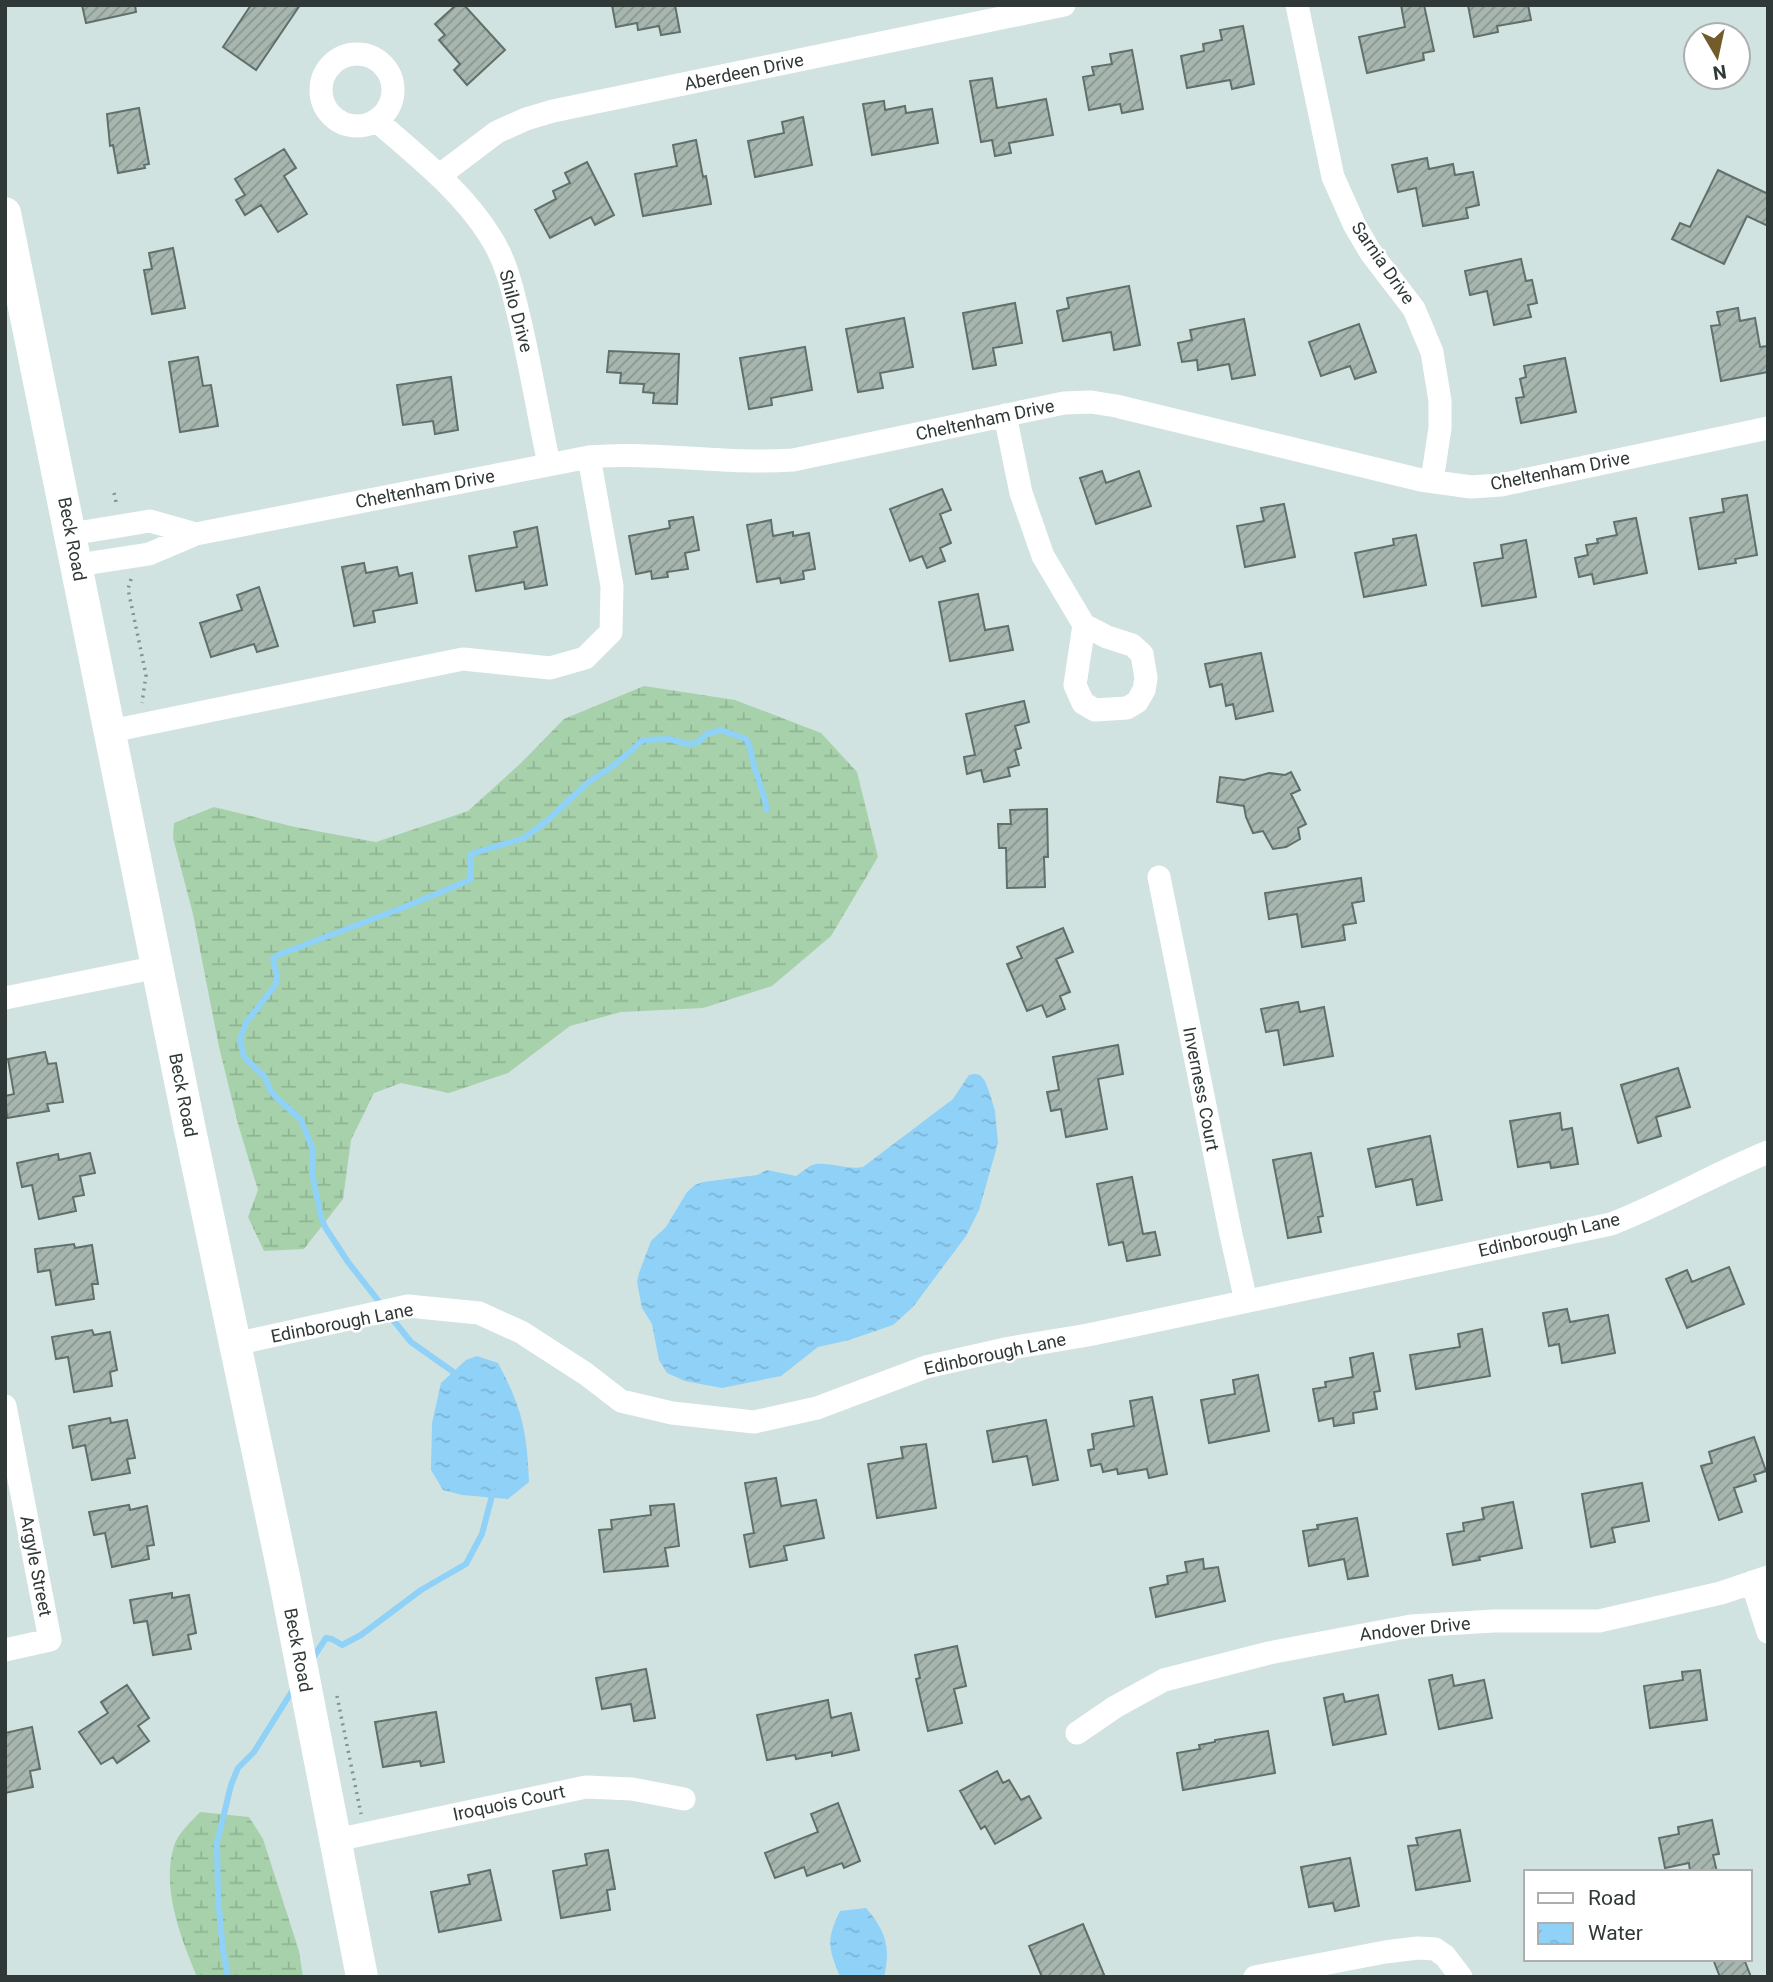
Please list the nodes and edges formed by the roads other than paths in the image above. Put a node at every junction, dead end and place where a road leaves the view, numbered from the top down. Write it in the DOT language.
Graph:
graph roads {
  1 [pos="1064,5"];
  2 [pos="1297,5"];
  3 [pos="377,121"];
  4 [pos="440,175"];
  5 [pos="5,213"];
  6 [pos="1005,415"];
  7 [pos="1768,428"];
  8 [pos="589,457"];
  9 [pos="549,464"];
  10 [pos="1432,481"];
  11 [pos="71,534"];
  12 [pos="196,534"];
  13 [pos="78,565"];
  14 [pos="1084,625"];
  15 [pos="111,731"];
  16 [pos="1159,877"];
  17 [pos="158,967"];
  18 [pos="5,998"];
  19 [pos="1768,1152"];
  20 [pos="1246,1301"];
  21 [pos="235,1344"];
  22 [pos="5,1406"];
  23 [pos="1760,1580"];
  24 [pos="1768,1632"];
  25 [pos="5,1650"];
  26 [pos="1077,1732"];
  27 [pos="684,1799"];
  28 [pos="350,1837"];
  29 [pos="362,1977"];
  30 [pos="1255,1977"];
  31 [pos="1461,1977"];
  1 -- 4 [label="street, Aberdeen Drive"];
  2 -- 10 [label="street, Sarnia Drive"];
  3 -- 4 [label="street, Shilo Drive"];
  4 -- 9 [label="street, Shilo Drive"];
  5 -- 11 [label="main road, Beck Road"];
  6 -- 8 [label="street, Cheltenham Drive"];
  6 -- 10 [label="street, Cheltenham Drive"];
  6 -- 14 [label="street"];
  7 -- 10 [label="street, Cheltenham Drive"];
  8 -- 9 [label="street, Cheltenham Drive"];
  8 -- 15 [label="street"];
  9 -- 12 [label="street, Cheltenham Drive"];
  11 -- 12 [label="street, Cheltenham Drive"];
  11 -- 13 [label="main road, Beck Road"];
  12 -- 13 [label="street, Cheltenham Drive"];
  13 -- 15 [label="main road, Beck Road"];
  15 -- 17 [label="main road, Beck Road"];
  16 -- 20 [label="street, Inverness Court"];
  17 -- 18 [label="street"];
  17 -- 21 [label="main road, Beck Road"];
  19 -- 20 [label="street, Edinborough Lane"];
  20 -- 21 [label="street, Edinborough Lane"];
  21 -- 28 [label="main road, Beck Road"];
  22 -- 25 [label="street, Argyle Street"];
  23 -- 24 [label="street"];
  23 -- 26 [label="street, Andover Drive"];
  27 -- 28 [label="street, Iroquois Court"];
  28 -- 29 [label="main road, Beck Road"];
  30 -- 31 [label="street"];
}
